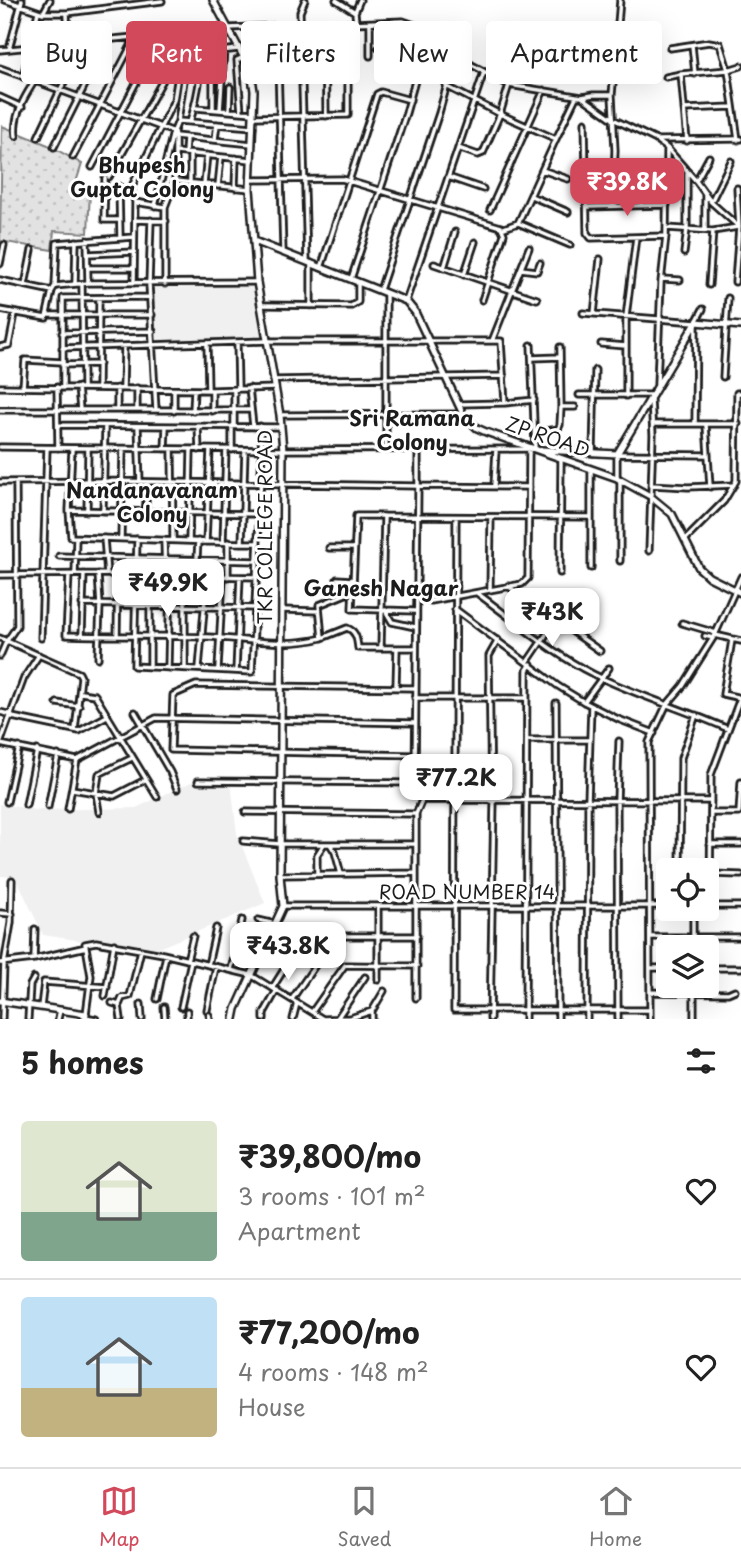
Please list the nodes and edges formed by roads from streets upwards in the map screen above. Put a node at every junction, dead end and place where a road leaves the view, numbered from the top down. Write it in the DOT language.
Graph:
graph roads {
  1 [pos="5,0"];
  2 [pos="22,0"];
  3 [pos="50,0"];
  4 [pos="212,0"];
  5 [pos="305,0"];
  6 [pos="336,0"];
  7 [pos="360,0"];
  8 [pos="620,0"];
  9 [pos="162,1"];
  10 [pos="130,2"];
  11 [pos="19,5"];
  12 [pos="41,12"];
  13 [pos="355,12"];
  14 [pos="67,13"];
  15 [pos="38,21"];
  16 [pos="66,21"];
  17 [pos="301,21"];
  18 [pos="356,21"];
  19 [pos="360,23"];
  20 [pos="370,23"];
  21 [pos="374,23"];
  22 [pos="229,28"];
  23 [pos="241,28"];
  24 [pos="692,45"];
  25 [pos="21,48"];
  26 [pos="670,48"];
  27 [pos="9,49"];
  28 [pos="239,49"];
  29 [pos="0,50"];
  30 [pos="227,50"];
  31 [pos="241,52"];
  32 [pos="126,55"];
  33 [pos="370,56"];
  34 [pos="241,58"];
  35 [pos="472,64"];
  36 [pos="741,66"];
  37 [pos="0,68"];
  38 [pos="728,70"];
  39 [pos="484,72"];
  40 [pos="681,74"];
  41 [pos="695,74"];
  42 [pos="21,76"];
  43 [pos="666,77"];
  44 [pos="32,84"];
  45 [pos="42,84"];
  46 [pos="63,84"];
  47 [pos="87,84"];
  48 [pos="136,84"];
  49 [pos="159,84"];
  50 [pos="177,84"];
  51 [pos="185,84"];
  52 [pos="199,84"];
  53 [pos="213,84"];
  54 [pos="221,84"];
  55 [pos="253,84"];
  56 [pos="278,84"];
  57 [pos="303,84"];
  58 [pos="326,84"];
  59 [pos="348,84"];
  60 [pos="414,84"];
  61 [pos="509,85"];
  62 [pos="446,86"];
  63 [pos="230,87"];
  64 [pos="60,90"];
  65 [pos="544,90"];
  66 [pos="612,95"];
  67 [pos="0,97"];
  68 [pos="579,97"];
  69 [pos="80,98"];
  70 [pos="475,99"];
  71 [pos="410,100"];
  72 [pos="100,105"];
  73 [pos="22,107"];
  74 [pos="733,107"];
  75 [pos="196,108"];
  76 [pos="213,109"];
  77 [pos="684,109"];
  78 [pos="220,110"];
  79 [pos="229,111"];
  80 [pos="121,112"];
  81 [pos="241,112"];
  82 [pos="500,114"];
  83 [pos="254,115"];
  84 [pos="279,116"];
  85 [pos="303,116"];
  86 [pos="326,116"];
  87 [pos="613,119"];
  88 [pos="141,120"];
  89 [pos="178,121"];
  90 [pos="190,122"];
  91 [pos="585,122"];
  92 [pos="217,124"];
  93 [pos="253,127"];
  94 [pos="528,127"];
  95 [pos="161,128"];
  96 [pos="175,134"];
  97 [pos="16,136"];
  98 [pos="38,136"];
  99 [pos="186,138"];
  100 [pos="556,139"];
  101 [pos="215,140"];
  102 [pos="656,140"];
  103 [pos="739,140"];
  104 [pos="687,141"];
  105 [pos="254,144"];
  106 [pos="54,147"];
  107 [pos="458,148"];
  108 [pos="667,148"];
  109 [pos="176,152"];
  110 [pos="188,153"];
  111 [pos="207,155"];
  112 [pos="221,157"];
  113 [pos="709,157"];
  114 [pos="73,158"];
  115 [pos="236,158"];
  116 [pos="252,160"];
  117 [pos="731,162"];
  118 [pos="92,167"];
  119 [pos="542,170"];
  120 [pos="668,170"];
  121 [pos="687,171"];
  122 [pos="449,177"];
  123 [pos="568,179"];
  124 [pos="251,180"];
  125 [pos="282,180"];
  126 [pos="305,180"];
  127 [pos="351,180"];
  128 [pos="175,181"];
  129 [pos="696,181"];
  130 [pos="190,183"];
  131 [pos="205,184"];
  132 [pos="119,186"];
  133 [pos="218,186"];
  134 [pos="235,188"];
  135 [pos="737,188"];
  136 [pos="250,189"];
  137 [pos="484,189"];
  138 [pos="380,190"];
  139 [pos="705,191"];
  140 [pos="531,196"];
  141 [pos="410,200"];
  142 [pos="135,202"];
  143 [pos="711,202"];
  144 [pos="641,205"];
  145 [pos="667,205"];
  146 [pos="155,206"];
  147 [pos="613,206"];
  148 [pos="165,207"];
  149 [pos="587,207"];
  150 [pos="438,208"];
  151 [pos="490,211"];
  152 [pos="568,212"];
  153 [pos="119,220"];
  154 [pos="135,220"];
  155 [pos="151,220"];
  156 [pos="166,221"];
  157 [pos="519,223"];
  158 [pos="740,227"];
  159 [pos="667,228"];
  160 [pos="503,229"];
  161 [pos="687,229"];
  162 [pos="705,230"];
  163 [pos="713,230"];
  164 [pos="455,232"];
  165 [pos="667,236"];
  166 [pos="120,237"];
  167 [pos="135,237"];
  168 [pos="636,237"];
  169 [pos="87,240"];
  170 [pos="254,241"];
  171 [pos="76,242"];
  172 [pos="475,242"];
  173 [pos="4,245"];
  174 [pos="570,245"];
  175 [pos="529,248"];
  176 [pos="32,250"];
  177 [pos="134,252"];
  178 [pos="283,252"];
  179 [pos="684,253"];
  180 [pos="88,254"];
  181 [pos="600,259"];
  182 [pos="309,262"];
  183 [pos="540,263"];
  184 [pos="0,264"];
  185 [pos="434,264"];
  186 [pos="88,268"];
  187 [pos="135,268"];
  188 [pos="321,268"];
  189 [pos="444,268"];
  190 [pos="521,269"];
  191 [pos="464,275"];
  192 [pos="351,279"];
  193 [pos="662,279"];
  194 [pos="0,280"];
  195 [pos="680,280"];
  196 [pos="257,282"];
  197 [pos="358,282"];
  198 [pos="736,282"];
  199 [pos="88,283"];
  200 [pos="134,283"];
  201 [pos="488,283"];
  202 [pos="75,284"];
  203 [pos="82,284"];
  204 [pos="149,284"];
  205 [pos="165,284"];
  206 [pos="25,285"];
  207 [pos="709,285"];
  208 [pos="53,288"];
  209 [pos="383,291"];
  210 [pos="513,291"];
  211 [pos="150,297"];
  212 [pos="82,298"];
  213 [pos="99,298"];
  214 [pos="537,299"];
  215 [pos="728,299"];
  216 [pos="482,300"];
  217 [pos="406,301"];
  218 [pos="261,305"];
  219 [pos="311,306"];
  220 [pos="703,309"];
  221 [pos="0,310"];
  222 [pos="583,313"];
  223 [pos="15,314"];
  224 [pos="594,314"];
  225 [pos="48,315"];
  226 [pos="62,315"];
  227 [pos="82,315"];
  228 [pos="100,315"];
  229 [pos="152,315"];
  230 [pos="626,317"];
  231 [pos="660,320"];
  232 [pos="696,322"];
  233 [pos="726,325"];
  234 [pos="741,326"];
  235 [pos="100,331"];
  236 [pos="153,331"];
  237 [pos="62,332"];
  238 [pos="82,332"];
  239 [pos="267,341"];
  240 [pos="426,341"];
  241 [pos="492,341"];
  242 [pos="237,342"];
  243 [pos="385,342"];
  244 [pos="207,343"];
  245 [pos="601,344"];
  246 [pos="531,345"];
  247 [pos="626,345"];
  248 [pos="124,346"];
  249 [pos="154,346"];
  250 [pos="0,347"];
  251 [pos="82,347"];
  252 [pos="100,347"];
  253 [pos="560,347"];
  254 [pos="62,348"];
  255 [pos="559,357"];
  256 [pos="532,358"];
  257 [pos="62,363"];
  258 [pos="99,364"];
  259 [pos="83,365"];
  260 [pos="594,370"];
  261 [pos="504,376"];
  262 [pos="445,377"];
  263 [pos="723,377"];
  264 [pos="384,378"];
  265 [pos="274,380"];
  266 [pos="0,387"];
  267 [pos="23,387"];
  268 [pos="57,387"];
  269 [pos="63,387"];
  270 [pos="80,387"];
  271 [pos="98,387"];
  272 [pos="117,387"];
  273 [pos="124,387"];
  274 [pos="657,387"];
  275 [pos="137,388"];
  276 [pos="156,388"];
  277 [pos="249,388"];
  278 [pos="275,388"];
  279 [pos="174,390"];
  280 [pos="194,390"];
  281 [pos="210,390"];
  282 [pos="236,390"];
  283 [pos="741,393"];
  284 [pos="579,395"];
  285 [pos="594,395"];
  286 [pos="626,396"];
  287 [pos="652,397"];
  288 [pos="534,400"];
  289 [pos="505,402"];
  290 [pos="458,404"];
  291 [pos="561,407"];
  292 [pos="575,407"];
  293 [pos="0,410"];
  294 [pos="57,410"];
  295 [pos="80,410"];
  296 [pos="117,410"];
  297 [pos="136,410"];
  298 [pos="251,410"];
  299 [pos="156,411"];
  300 [pos="174,411"];
  301 [pos="193,411"];
  302 [pos="212,411"];
  303 [pos="234,411"];
  304 [pos="385,413"];
  305 [pos="463,414"];
  306 [pos="279,415"];
  307 [pos="653,424"];
  308 [pos="695,424"];
  309 [pos="706,424"];
  310 [pos="737,424"];
  311 [pos="58,425"];
  312 [pos="105,426"];
  313 [pos="138,426"];
  314 [pos="166,426"];
  315 [pos="198,426"];
  316 [pos="233,426"];
  317 [pos="253,426"];
  318 [pos="260,426"];
  319 [pos="281,427"];
  320 [pos="535,433"];
  321 [pos="0,447"];
  322 [pos="47,449"];
  323 [pos="58,449"];
  324 [pos="72,449"];
  325 [pos="88,449"];
  326 [pos="104,449"];
  327 [pos="123,449"];
  328 [pos="139,449"];
  329 [pos="165,449"];
  330 [pos="172,449"];
  331 [pos="191,450"];
  332 [pos="199,450"];
  333 [pos="210,450"];
  334 [pos="226,450"];
  335 [pos="233,450"];
  336 [pos="245,450"];
  337 [pos="262,450"];
  338 [pos="283,450"];
  339 [pos="386,450"];
  340 [pos="418,450"];
  341 [pos="496,450"];
  342 [pos="532,450"];
  343 [pos="593,453"];
  344 [pos="617,454"];
  345 [pos="652,455"];
  346 [pos="708,455"];
  347 [pos="561,458"];
  348 [pos="739,466"];
  349 [pos="591,469"];
  350 [pos="618,479"];
  351 [pos="70,481"];
  352 [pos="89,481"];
  353 [pos="102,481"];
  354 [pos="121,481"];
  355 [pos="0,482"];
  356 [pos="46,482"];
  357 [pos="140,482"];
  358 [pos="148,482"];
  359 [pos="172,482"];
  360 [pos="190,482"];
  361 [pos="16,483"];
  362 [pos="209,483"];
  363 [pos="243,483"];
  364 [pos="260,483"];
  365 [pos="225,484"];
  366 [pos="283,485"];
  367 [pos="651,485"];
  368 [pos="734,485"];
  369 [pos="418,486"];
  370 [pos="494,487"];
  371 [pos="529,487"];
  372 [pos="710,487"];
  373 [pos="650,496"];
  374 [pos="69,510"];
  375 [pos="87,511"];
  376 [pos="103,511"];
  377 [pos="121,512"];
  378 [pos="145,512"];
  379 [pos="173,512"];
  380 [pos="190,512"];
  381 [pos="208,513"];
  382 [pos="224,513"];
  383 [pos="243,513"];
  384 [pos="258,514"];
  385 [pos="384,516"];
  386 [pos="417,516"];
  387 [pos="456,517"];
  388 [pos="491,517"];
  389 [pos="529,517"];
  390 [pos="560,517"];
  391 [pos="590,517"];
  392 [pos="76,537"];
  393 [pos="104,538"];
  394 [pos="121,538"];
  395 [pos="137,539"];
  396 [pos="164,540"];
  397 [pos="173,540"];
  398 [pos="685,540"];
  399 [pos="189,541"];
  400 [pos="198,541"];
  401 [pos="206,542"];
  402 [pos="225,542"];
  403 [pos="242,543"];
  404 [pos="257,543"];
  405 [pos="329,548"];
  406 [pos="354,548"];
  407 [pos="649,551"];
  408 [pos="59,556"];
  409 [pos="76,557"];
  410 [pos="106,557"];
  411 [pos="136,558"];
  412 [pos="165,559"];
  413 [pos="197,559"];
  414 [pos="228,560"];
  415 [pos="257,561"];
  416 [pos="620,561"];
  417 [pos="591,568"];
  418 [pos="560,573"];
  419 [pos="75,574"];
  420 [pos="84,574"];
  421 [pos="98,574"];
  422 [pos="107,574"];
  423 [pos="0,575"];
  424 [pos="44,575"];
  425 [pos="69,575"];
  426 [pos="118,575"];
  427 [pos="137,575"];
  428 [pos="152,575"];
  429 [pos="15,576"];
  430 [pos="167,576"];
  431 [pos="185,576"];
  432 [pos="196,576"];
  433 [pos="207,576"];
  434 [pos="223,577"];
  435 [pos="228,577"];
  436 [pos="240,577"];
  437 [pos="257,577"];
  438 [pos="741,577"];
  439 [pos="337,579"];
  440 [pos="353,580"];
  441 [pos="508,586"];
  442 [pos="490,590"];
  443 [pos="352,591"];
  444 [pos="739,592"];
  445 [pos="477,593"];
  446 [pos="455,598"];
  447 [pos="431,601"];
  448 [pos="82,604"];
  449 [pos="100,605"];
  450 [pos="116,605"];
  451 [pos="536,605"];
  452 [pos="135,606"];
  453 [pos="149,606"];
  454 [pos="170,607"];
  455 [pos="203,607"];
  456 [pos="221,607"];
  457 [pos="186,608"];
  458 [pos="239,608"];
  459 [pos="256,608"];
  460 [pos="384,609"];
  461 [pos="455,609"];
  462 [pos="282,610"];
  463 [pos="319,611"];
  464 [pos="415,611"];
  465 [pos="556,620"];
  466 [pos="682,624"];
  467 [pos="521,625"];
  468 [pos="415,627"];
  469 [pos="82,636"];
  470 [pos="98,636"];
  471 [pos="117,636"];
  472 [pos="150,636"];
  473 [pos="170,636"];
  474 [pos="705,636"];
  475 [pos="714,636"];
  476 [pos="134,637"];
  477 [pos="186,637"];
  478 [pos="203,637"];
  479 [pos="0,638"];
  480 [pos="41,638"];
  481 [pos="221,638"];
  482 [pos="322,638"];
  483 [pos="237,639"];
  484 [pos="254,639"];
  485 [pos="498,640"];
  486 [pos="732,640"];
  487 [pos="542,641"];
  488 [pos="741,641"];
  489 [pos="6,642"];
  490 [pos="281,642"];
  491 [pos="381,648"];
  492 [pos="397,648"];
  493 [pos="415,648"];
  494 [pos="600,650"];
  495 [pos="39,655"];
  496 [pos="0,656"];
  497 [pos="98,658"];
  498 [pos="529,663"];
  499 [pos="150,668"];
  500 [pos="168,668"];
  501 [pos="609,668"];
  502 [pos="185,669"];
  503 [pos="199,669"];
  504 [pos="218,669"];
  505 [pos="236,671"];
  506 [pos="602,678"];
  507 [pos="281,685"];
  508 [pos="396,687"];
  509 [pos="415,688"];
  510 [pos="80,693"];
  511 [pos="491,697"];
  512 [pos="415,698"];
  513 [pos="454,698"];
  514 [pos="526,698"];
  515 [pos="741,698"];
  516 [pos="584,702"];
  517 [pos="57,703"];
  518 [pos="556,703"];
  519 [pos="79,706"];
  520 [pos="591,706"];
  521 [pos="666,706"];
  522 [pos="0,712"];
  523 [pos="135,712"];
  524 [pos="735,713"];
  525 [pos="696,715"];
  526 [pos="741,715"];
  527 [pos="12,716"];
  528 [pos="107,716"];
  529 [pos="172,719"];
  530 [pos="281,722"];
  531 [pos="415,723"];
  532 [pos="142,724"];
  533 [pos="728,729"];
  534 [pos="75,730"];
  535 [pos="654,733"];
  536 [pos="120,736"];
  537 [pos="527,740"];
  538 [pos="556,740"];
  539 [pos="589,740"];
  540 [pos="619,741"];
  541 [pos="19,747"];
  542 [pos="37,750"];
  543 [pos="281,752"];
  544 [pos="58,755"];
  545 [pos="415,755"];
  546 [pos="132,758"];
  547 [pos="77,760"];
  548 [pos="145,780"];
  549 [pos="198,781"];
  550 [pos="281,783"];
  551 [pos="415,783"];
  552 [pos="741,785"];
  553 [pos="72,789"];
  554 [pos="177,789"];
  555 [pos="96,793"];
  556 [pos="157,797"];
  557 [pos="422,800"];
  558 [pos="492,801"];
  559 [pos="527,801"];
  560 [pos="587,801"];
  561 [pos="617,801"];
  562 [pos="649,801"];
  563 [pos="681,801"];
  564 [pos="454,802"];
  565 [pos="557,802"];
  566 [pos="711,802"];
  567 [pos="7,803"];
  568 [pos="26,806"];
  569 [pos="48,807"];
  570 [pos="68,809"];
  571 [pos="99,812"];
  572 [pos="245,812"];
  573 [pos="711,813"];
  574 [pos="740,813"];
  575 [pos="280,814"];
  576 [pos="416,814"];
  577 [pos="243,841"];
  578 [pos="280,844"];
  579 [pos="324,844"];
  580 [pos="330,844"];
  581 [pos="710,844"];
  582 [pos="741,844"];
  583 [pos="416,845"];
  584 [pos="680,858"];
  585 [pos="710,858"];
  586 [pos="416,873"];
  587 [pos="317,874"];
  588 [pos="341,874"];
  589 [pos="719,874"];
  590 [pos="280,875"];
  591 [pos="741,875"];
  592 [pos="12,880"];
  593 [pos="283,906"];
  594 [pos="378,906"];
  595 [pos="417,906"];
  596 [pos="454,906"];
  597 [pos="491,906"];
  598 [pos="525,906"];
  599 [pos="559,906"];
  600 [pos="587,906"];
  601 [pos="618,906"];
  602 [pos="651,906"];
  603 [pos="656,906"];
  604 [pos="719,906"];
  605 [pos="741,906"];
  606 [pos="0,913"];
  607 [pos="12,914"];
  608 [pos="242,920"];
  609 [pos="258,920"];
  610 [pos="275,924"];
  611 [pos="216,928"];
  612 [pos="36,929"];
  613 [pos="193,936"];
  614 [pos="378,936"];
  615 [pos="417,936"];
  616 [pos="651,937"];
  617 [pos="656,937"];
  618 [pos="719,937"];
  619 [pos="741,937"];
  620 [pos="114,944"];
  621 [pos="86,947"];
  622 [pos="141,950"];
  623 [pos="323,954"];
  624 [pos="166,955"];
  625 [pos="34,959"];
  626 [pos="189,960"];
  627 [pos="2,964"];
  628 [pos="208,965"];
  629 [pos="377,965"];
  630 [pos="417,966"];
  631 [pos="216,967"];
  632 [pos="651,968"];
  633 [pos="656,968"];
  634 [pos="719,968"];
  635 [pos="741,968"];
  636 [pos="232,970"];
  637 [pos="251,975"];
  638 [pos="365,977"];
  639 [pos="34,978"];
  640 [pos="378,980"];
  641 [pos="90,986"];
  642 [pos="107,987"];
  643 [pos="275,988"];
  644 [pos="734,990"];
  645 [pos="384,991"];
  646 [pos="650,992"];
  647 [pos="656,992"];
  648 [pos="719,993"];
  649 [pos="105,996"];
  650 [pos="694,998"];
  651 [pos="157,999"];
  652 [pos="292,999"];
  653 [pos="416,999"];
  654 [pos="1,1002"];
  655 [pos="112,1003"];
  656 [pos="297,1003"];
  657 [pos="141,1004"];
  658 [pos="29,1005"];
  659 [pos="119,1005"];
  660 [pos="41,1007"];
  661 [pos="164,1007"];
  662 [pos="181,1007"];
  663 [pos="60,1010"];
  664 [pos="490,1010"];
  665 [pos="559,1010"];
  666 [pos="587,1010"];
  667 [pos="618,1010"];
  668 [pos="650,1010"];
  669 [pos="187,1011"];
  670 [pos="525,1011"];
  671 [pos="312,1012"];
  672 [pos="372,1012"];
  673 [pos="208,1015"];
  674 [pos="85,1016"];
  675 [pos="338,1017"];
  676 [pos="350,1018"];
  677 [pos="2,1019"];
  678 [pos="28,1019"];
  679 [pos="58,1019"];
  680 [pos="96,1019"];
  681 [pos="121,1019"];
  682 [pos="142,1019"];
  683 [pos="165,1019"];
  684 [pos="187,1019"];
  685 [pos="234,1019"];
  686 [pos="264,1019"];
  687 [pos="293,1019"];
  688 [pos="323,1019"];
  689 [pos="372,1019"];
  690 [pos="490,1019"];
  691 [pos="525,1019"];
  692 [pos="558,1019"];
  693 [pos="587,1019"];
  694 [pos="618,1019"];
  695 [pos="650,1019"];
  696 [pos="694,1019"];
  1 -- 11 [label="street"];
  2 -- 11 [label="street"];
  3 -- 12 [label="street"];
  4 -- 22 [label="street, TKR COLLEGE ROAD"];
  5 -- 17 [label="street"];
  6 -- 13 [label="street"];
  7 -- 13 [label="street"];
  8 -- 66 [label="street"];
  9 -- 10 [label="street"];
  10 -- 14 [label="street"];
  11 -- 12 [label="street"];
  11 -- 27 [label="street"];
  12 -- 14 [label="street"];
  12 -- 15 [label="street"];
  13 -- 18 [label="street"];
  14 -- 16 [label="street"];
  19 -- 20 [label="street"];
  20 -- 21 [label="street"];
  20 -- 33 [label="street"];
  22 -- 23 [label="street"];
  22 -- 28 [label="street, TKR COLLEGE ROAD"];
  24 -- 26 [label="street"];
  24 -- 38 [label="street"];
  24 -- 41 [label="street"];
  25 -- 27 [label="street"];
  27 -- 29 [label="street"];
  28 -- 30 [label="street"];
  28 -- 31 [label="street, TKR COLLEGE ROAD"];
  32 -- 72 [label="street"];
  34 -- 81 [label="street"];
  35 -- 39 [label="street"];
  36 -- 38 [label="street"];
  37 -- 42 [label="street"];
  38 -- 41 [label="street"];
  38 -- 74 [label="street"];
  39 -- 61 [label="street"];
  39 -- 70 [label="street"];
  40 -- 41 [label="street"];
  40 -- 43 [label="street"];
  40 -- 77 [label="street"];
  44 -- 73 [label="street"];
  45 -- 64 [label="street"];
  46 -- 64 [label="street"];
  47 -- 69 [label="street"];
  48 -- 80 [label="street"];
  49 -- 88 [label="street"];
  50 -- 95 [label="street"];
  51 -- 89 [label="street"];
  52 -- 75 [label="street"];
  53 -- 76 [label="street"];
  54 -- 78 [label="street"];
  55 -- 83 [label="street, TKR COLLEGE ROAD"];
  56 -- 84 [label="street"];
  57 -- 85 [label="street"];
  58 -- 86 [label="street"];
  59 -- 86 [label="street"];
  60 -- 71 [label="street"];
  61 -- 65 [label="street"];
  61 -- 82 [label="street"];
  62 -- 70 [label="street"];
  62 -- 141 [label="street"];
  63 -- 79 [label="street"];
  64 -- 69 [label="street"];
  64 -- 98 [label="street"];
  65 -- 68 [label="street"];
  65 -- 94 [label="street"];
  66 -- 68 [label="street"];
  66 -- 87 [label="street"];
  67 -- 73 [label="street"];
  68 -- 87 [label="street"];
  68 -- 100 [label="street"];
  69 -- 72 [label="street"];
  69 -- 106 [label="street"];
  70 -- 82 [label="street"];
  70 -- 107 [label="street"];
  71 -- 127 [label="street"];
  71 -- 138 [label="street"];
  72 -- 80 [label="street"];
  72 -- 114 [label="street"];
  73 -- 97 [label="street"];
  74 -- 77 [label="street"];
  74 -- 103 [label="street"];
  75 -- 76 [label="street"];
  75 -- 90 [label="street"];
  76 -- 78 [label="street"];
  77 -- 104 [label="street"];
  78 -- 79 [label="street"];
  79 -- 81 [label="street"];
  80 -- 88 [label="street"];
  80 -- 118 [label="street"];
  81 -- 83 [label="street"];
  82 -- 94 [label="street"];
  82 -- 107 [label="street"];
  83 -- 84 [label="street"];
  83 -- 93 [label="street, TKR COLLEGE ROAD"];
  84 -- 85 [label="street"];
  84 -- 125 [label="street"];
  85 -- 86 [label="street"];
  85 -- 126 [label="street"];
  87 -- 102 [label="street"];
  87 -- 147 [label="street"];
  88 -- 95 [label="street"];
  88 -- 153 [label="street"];
  89 -- 90 [label="street"];
  89 -- 96 [label="street"];
  90 -- 92 [label="street"];
  91 -- 149 [label="street"];
  92 -- 93 [label="street"];
  92 -- 101 [label="street"];
  93 -- 105 [label="street, TKR COLLEGE ROAD"];
  94 -- 100 [label="street"];
  94 -- 151 [label="street"];
  95 -- 96 [label="street"];
  95 -- 142 [label="street"];
  96 -- 99 [label="street"];
  96 -- 109 [label="street"];
  96 -- 146 [label="street"];
  99 -- 101 [label="street"];
  99 -- 110 [label="street"];
  100 -- 119 [label="street"];
  101 -- 105 [label="street"];
  102 -- 104 [label="street"];
  102 -- 108 [label="street"];
  103 -- 104 [label="street"];
  105 -- 116 [label="street, TKR COLLEGE ROAD"];
  107 -- 122 [label="street"];
  108 -- 120 [label="street"];
  108 -- 121 [label="street"];
  109 -- 110 [label="street"];
  109 -- 128 [label="street"];
  110 -- 111 [label="street"];
  110 -- 130 [label="street"];
  111 -- 112 [label="street"];
  111 -- 131 [label="street"];
  112 -- 115 [label="street"];
  112 -- 133 [label="street"];
  113 -- 129 [label="street"];
  115 -- 116 [label="street"];
  115 -- 134 [label="street"];
  116 -- 124 [label="street, TKR COLLEGE ROAD"];
  117 -- 143 [label="street"];
  119 -- 123 [label="street"];
  119 -- 140 [label="street"];
  120 -- 144 [label="street"];
  120 -- 145 [label="street"];
  121 -- 129 [label="street"];
  121 -- 161 [label="street"];
  122 -- 137 [label="street"];
  122 -- 150 [label="street"];
  124 -- 125 [label="street"];
  124 -- 136 [label="street, TKR COLLEGE ROAD"];
  125 -- 126 [label="street"];
  125 -- 178 [label="street"];
  126 -- 127 [label="street"];
  126 -- 182 [label="street"];
  127 -- 138 [label="street"];
  127 -- 188 [label="street"];
  128 -- 130 [label="street"];
  128 -- 148 [label="street"];
  129 -- 139 [label="street"];
  130 -- 131 [label="street"];
  131 -- 133 [label="street"];
  132 -- 153 [label="street"];
  133 -- 134 [label="street"];
  134 -- 136 [label="street"];
  135 -- 158 [label="street"];
  136 -- 170 [label="street, TKR COLLEGE ROAD"];
  138 -- 141 [label="street"];
  138 -- 192 [label="street"];
  139 -- 143 [label="street"];
  139 -- 162 [label="street"];
  140 -- 152 [label="street"];
  140 -- 157 [label="street"];
  141 -- 150 [label="street"];
  141 -- 209 [label="street"];
  142 -- 146 [label="street"];
  142 -- 154 [label="street"];
  143 -- 158 [label="street"];
  144 -- 145 [label="street"];
  144 -- 147 [label="street"];
  145 -- 159 [label="street"];
  146 -- 148 [label="street"];
  147 -- 149 [label="street"];
  148 -- 156 [label="street"];
  149 -- 168 [label="street"];
  150 -- 160 [label="street"];
  150 -- 217 [label="street"];
  153 -- 166 [label="street"];
  154 -- 155 [label="street"];
  154 -- 167 [label="street"];
  155 -- 156 [label="street"];
  155 -- 204 [label="street"];
  156 -- 205 [label="street"];
  157 -- 160 [label="street"];
  157 -- 174 [label="street"];
  158 -- 163 [label="street"];
  158 -- 198 [label="street"];
  159 -- 161 [label="street"];
  159 -- 165 [label="street"];
  160 -- 201 [label="street"];
  161 -- 162 [label="street"];
  161 -- 179 [label="street"];
  162 -- 163 [label="street"];
  163 -- 207 [label="street"];
  164 -- 189 [label="street"];
  165 -- 168 [label="street"];
  165 -- 193 [label="street"];
  166 -- 167 [label="street"];
  166 -- 169 [label="street"];
  167 -- 177 [label="street"];
  168 -- 230 [label="street"];
  169 -- 171 [label="street"];
  169 -- 180 [label="street"];
  170 -- 178 [label="street"];
  170 -- 196 [label="street, TKR COLLEGE ROAD"];
  171 -- 202 [label="street"];
  171 -- 208 [label="street"];
  172 -- 191 [label="street"];
  173 -- 184 [label="street"];
  175 -- 190 [label="street"];
  176 -- 206 [label="street"];
  177 -- 180 [label="street"];
  177 -- 187 [label="street"];
  178 -- 182 [label="street"];
  180 -- 186 [label="street"];
  181 -- 224 [label="street"];
  182 -- 188 [label="street"];
  182 -- 219 [label="street"];
  183 -- 190 [label="street"];
  185 -- 189 [label="street"];
  186 -- 187 [label="street"];
  186 -- 199 [label="street"];
  187 -- 200 [label="street"];
  188 -- 192 [label="street"];
  189 -- 191 [label="street"];
  190 -- 210 [label="street"];
  191 -- 201 [label="street"];
  192 -- 197 [label="street"];
  193 -- 195 [label="street"];
  193 -- 231 [label="street"];
  194 -- 206 [label="street"];
  196 -- 205 [label="street"];
  196 -- 218 [label="street, TKR COLLEGE ROAD"];
  197 -- 209 [label="street"];
  197 -- 219 [label="street"];
  199 -- 200 [label="street"];
  199 -- 203 [label="street"];
  200 -- 204 [label="street"];
  201 -- 210 [label="street"];
  201 -- 216 [label="street"];
  202 -- 203 [label="street"];
  202 -- 208 [label="street"];
  203 -- 212 [label="street"];
  204 -- 205 [label="street"];
  204 -- 211 [label="street"];
  206 -- 208 [label="street"];
  208 -- 225 [label="street"];
  209 -- 217 [label="street"];
  209 -- 243 [label="street"];
  210 -- 214 [label="street"];
  210 -- 241 [label="street"];
  211 -- 213 [label="street"];
  211 -- 229 [label="street"];
  212 -- 213 [label="street"];
  212 -- 226 [label="street"];
  212 -- 227 [label="street"];
  213 -- 228 [label="street"];
  215 -- 233 [label="street"];
  217 -- 240 [label="street, ZP ROAD"];
  218 -- 219 [label="street"];
  218 -- 239 [label="street, TKR COLLEGE ROAD"];
  220 -- 232 [label="street"];
  221 -- 223 [label="street"];
  222 -- 224 [label="street"];
  223 -- 225 [label="street"];
  223 -- 250 [label="street"];
  224 -- 230 [label="street"];
  225 -- 226 [label="street"];
  226 -- 227 [label="street"];
  226 -- 237 [label="street"];
  227 -- 228 [label="street"];
  227 -- 238 [label="street"];
  228 -- 229 [label="street"];
  228 -- 235 [label="street"];
  229 -- 236 [label="street"];
  230 -- 231 [label="street"];
  230 -- 247 [label="street"];
  231 -- 232 [label="street"];
  231 -- 274 [label="street"];
  232 -- 233 [label="street"];
  232 -- 274 [label="street"];
  232 -- 308 [label="street"];
  233 -- 234 [label="street"];
  233 -- 263 [label="street"];
  235 -- 236 [label="street"];
  235 -- 238 [label="street"];
  235 -- 252 [label="street"];
  236 -- 249 [label="street"];
  237 -- 238 [label="street"];
  237 -- 254 [label="street"];
  238 -- 251 [label="street"];
  239 -- 242 [label="street"];
  239 -- 243 [label="street"];
  239 -- 265 [label="street, TKR COLLEGE ROAD"];
  240 -- 241 [label="street"];
  240 -- 243 [label="street"];
  240 -- 262 [label="street, ZP ROAD"];
  241 -- 261 [label="street"];
  242 -- 244 [label="street"];
  242 -- 282 [label="street"];
  243 -- 264 [label="street"];
  244 -- 249 [label="street"];
  244 -- 281 [label="street"];
  245 -- 247 [label="street"];
  246 -- 256 [label="street"];
  247 -- 286 [label="street"];
  248 -- 249 [label="street"];
  248 -- 252 [label="street"];
  248 -- 273 [label="street"];
  249 -- 276 [label="street"];
  251 -- 252 [label="street"];
  251 -- 254 [label="street"];
  251 -- 259 [label="street"];
  252 -- 258 [label="street"];
  253 -- 255 [label="street"];
  254 -- 257 [label="street"];
  255 -- 256 [label="street"];
  255 -- 291 [label="street"];
  256 -- 288 [label="street"];
  257 -- 259 [label="street"];
  257 -- 267 [label="street"];
  257 -- 269 [label="street"];
  258 -- 259 [label="street"];
  258 -- 271 [label="street"];
  259 -- 270 [label="street"];
  260 -- 285 [label="street"];
  261 -- 262 [label="street"];
  261 -- 289 [label="street"];
  262 -- 264 [label="street"];
  262 -- 290 [label="street, ZP ROAD"];
  264 -- 265 [label="street"];
  264 -- 304 [label="street"];
  265 -- 278 [label="street, TKR COLLEGE ROAD"];
  266 -- 267 [label="street"];
  267 -- 268 [label="street"];
  268 -- 269 [label="street"];
  268 -- 294 [label="street"];
  269 -- 270 [label="street"];
  270 -- 271 [label="street"];
  270 -- 295 [label="street"];
  271 -- 272 [label="street"];
  272 -- 273 [label="street"];
  272 -- 296 [label="street"];
  273 -- 275 [label="street"];
  274 -- 287 [label="street"];
  275 -- 276 [label="street"];
  275 -- 297 [label="street"];
  276 -- 279 [label="street"];
  276 -- 299 [label="street"];
  277 -- 278 [label="street"];
  277 -- 282 [label="street"];
  277 -- 298 [label="street"];
  278 -- 306 [label="street, TKR COLLEGE ROAD"];
  279 -- 280 [label="street"];
  279 -- 300 [label="street"];
  280 -- 281 [label="street"];
  280 -- 301 [label="street"];
  281 -- 282 [label="street"];
  281 -- 302 [label="street"];
  282 -- 303 [label="street"];
  283 -- 310 [label="street"];
  284 -- 285 [label="street"];
  285 -- 286 [label="street"];
  285 -- 343 [label="street"];
  286 -- 287 [label="street"];
  287 -- 307 [label="street"];
  287 -- 344 [label="street"];
  288 -- 289 [label="street"];
  288 -- 320 [label="street"];
  289 -- 290 [label="street"];
  290 -- 305 [label="street, ZP ROAD"];
  291 -- 292 [label="street"];
  291 -- 320 [label="street"];
  293 -- 294 [label="street"];
  294 -- 295 [label="street"];
  294 -- 311 [label="street"];
  295 -- 296 [label="street"];
  296 -- 297 [label="street"];
  297 -- 299 [label="street"];
  298 -- 303 [label="street"];
  298 -- 317 [label="street"];
  299 -- 300 [label="street"];
  300 -- 301 [label="street"];
  301 -- 302 [label="street"];
  302 -- 303 [label="street"];
  303 -- 316 [label="street"];
  304 -- 305 [label="street"];
  304 -- 306 [label="street"];
  304 -- 339 [label="street"];
  305 -- 342 [label="street, ZP ROAD"];
  306 -- 319 [label="street, TKR COLLEGE ROAD"];
  307 -- 308 [label="street"];
  307 -- 345 [label="street"];
  308 -- 309 [label="street"];
  309 -- 310 [label="street"];
  309 -- 346 [label="street"];
  310 -- 348 [label="street"];
  311 -- 312 [label="street"];
  311 -- 323 [label="street"];
  312 -- 313 [label="street"];
  312 -- 326 [label="street"];
  313 -- 314 [label="street"];
  313 -- 328 [label="street"];
  314 -- 315 [label="street"];
  314 -- 329 [label="street"];
  315 -- 316 [label="street"];
  315 -- 332 [label="street"];
  316 -- 317 [label="street"];
  316 -- 335 [label="street"];
  317 -- 318 [label="street"];
  318 -- 319 [label="street"];
  318 -- 337 [label="street"];
  319 -- 338 [label="street, TKR COLLEGE ROAD"];
  320 -- 342 [label="street"];
  321 -- 322 [label="street"];
  322 -- 323 [label="street"];
  322 -- 356 [label="street"];
  323 -- 324 [label="street"];
  324 -- 325 [label="street"];
  324 -- 351 [label="street"];
  325 -- 326 [label="street"];
  325 -- 352 [label="street"];
  326 -- 327 [label="street"];
  326 -- 353 [label="street"];
  327 -- 328 [label="street"];
  327 -- 354 [label="street"];
  328 -- 329 [label="street"];
  328 -- 357 [label="street"];
  329 -- 330 [label="street"];
  330 -- 331 [label="street"];
  330 -- 359 [label="street"];
  331 -- 332 [label="street"];
  331 -- 360 [label="street"];
  332 -- 333 [label="street"];
  333 -- 334 [label="street"];
  333 -- 362 [label="street"];
  334 -- 335 [label="street"];
  334 -- 365 [label="street"];
  335 -- 336 [label="street"];
  336 -- 337 [label="street"];
  336 -- 363 [label="street"];
  337 -- 338 [label="street"];
  337 -- 364 [label="street"];
  338 -- 339 [label="street"];
  338 -- 366 [label="street, TKR COLLEGE ROAD"];
  339 -- 340 [label="street"];
  340 -- 341 [label="street"];
  340 -- 369 [label="street"];
  341 -- 342 [label="street"];
  341 -- 370 [label="street"];
  342 -- 343 [label="street"];
  342 -- 347 [label="street, ZP ROAD"];
  342 -- 371 [label="street"];
  343 -- 344 [label="street"];
  344 -- 345 [label="street"];
  344 -- 350 [label="street"];
  345 -- 346 [label="street"];
  345 -- 367 [label="street"];
  346 -- 372 [label="street"];
  347 -- 349 [label="street, ZP ROAD"];
  347 -- 390 [label="street"];
  348 -- 368 [label="street"];
  349 -- 350 [label="street, ZP ROAD"];
  349 -- 391 [label="street"];
  350 -- 373 [label="street, ZP ROAD"];
  350 -- 416 [label="street"];
  351 -- 352 [label="street"];
  351 -- 356 [label="street"];
  351 -- 374 [label="street"];
  352 -- 353 [label="street"];
  352 -- 375 [label="street"];
  353 -- 354 [label="street"];
  353 -- 376 [label="street"];
  354 -- 357 [label="street"];
  354 -- 377 [label="street"];
  355 -- 361 [label="street"];
  356 -- 361 [label="street"];
  356 -- 424 [label="street"];
  357 -- 358 [label="street"];
  358 -- 359 [label="street"];
  358 -- 378 [label="street"];
  359 -- 360 [label="street"];
  359 -- 379 [label="street"];
  360 -- 362 [label="street"];
  360 -- 380 [label="street"];
  361 -- 429 [label="street"];
  362 -- 365 [label="street"];
  362 -- 381 [label="street"];
  363 -- 364 [label="street"];
  363 -- 365 [label="street"];
  363 -- 383 [label="street"];
  364 -- 366 [label="street"];
  364 -- 384 [label="street"];
  365 -- 382 [label="street"];
  366 -- 369 [label="street"];
  366 -- 462 [label="street, TKR COLLEGE ROAD"];
  367 -- 372 [label="street"];
  367 -- 373 [label="street"];
  368 -- 372 [label="street"];
  368 -- 398 [label="street"];
  369 -- 370 [label="street"];
  369 -- 386 [label="street"];
  370 -- 371 [label="street"];
  371 -- 389 [label="street"];
  373 -- 398 [label="street, ZP ROAD"];
  373 -- 407 [label="street"];
  374 -- 375 [label="street"];
  374 -- 392 [label="street"];
  375 -- 376 [label="street"];
  376 -- 377 [label="street"];
  377 -- 378 [label="street"];
  377 -- 394 [label="street"];
  378 -- 379 [label="street"];
  379 -- 380 [label="street"];
  379 -- 397 [label="street"];
  380 -- 381 [label="street"];
  380 -- 399 [label="street"];
  381 -- 382 [label="street"];
  381 -- 401 [label="street"];
  382 -- 383 [label="street"];
  382 -- 402 [label="street"];
  383 -- 384 [label="street"];
  383 -- 403 [label="street"];
  384 -- 404 [label="street"];
  385 -- 386 [label="street"];
  385 -- 406 [label="street"];
  385 -- 460 [label="street"];
  386 -- 387 [label="street"];
  386 -- 464 [label="street"];
  387 -- 388 [label="street"];
  387 -- 446 [label="street"];
  388 -- 389 [label="street"];
  388 -- 442 [label="street"];
  389 -- 390 [label="street"];
  389 -- 441 [label="street"];
  390 -- 391 [label="street"];
  390 -- 418 [label="street"];
  391 -- 417 [label="street"];
  392 -- 393 [label="street"];
  392 -- 409 [label="street"];
  393 -- 394 [label="street"];
  393 -- 410 [label="street"];
  394 -- 395 [label="street"];
  395 -- 396 [label="street"];
  395 -- 411 [label="street"];
  396 -- 397 [label="street"];
  396 -- 412 [label="street"];
  397 -- 399 [label="street"];
  398 -- 444 [label="street, ZP ROAD"];
  399 -- 400 [label="street"];
  400 -- 401 [label="street"];
  400 -- 413 [label="street"];
  401 -- 402 [label="street"];
  402 -- 403 [label="street"];
  402 -- 414 [label="street"];
  403 -- 404 [label="street"];
  404 -- 415 [label="street"];
  405 -- 406 [label="street"];
  406 -- 440 [label="street"];
  408 -- 409 [label="street"];
  409 -- 410 [label="street"];
  409 -- 419 [label="street"];
  410 -- 411 [label="street"];
  410 -- 422 [label="street"];
  411 -- 412 [label="street"];
  411 -- 427 [label="street"];
  412 -- 413 [label="street"];
  412 -- 430 [label="street"];
  413 -- 414 [label="street"];
  413 -- 432 [label="street"];
  414 -- 415 [label="street"];
  414 -- 435 [label="street"];
  415 -- 437 [label="street"];
  419 -- 420 [label="street"];
  419 -- 425 [label="street"];
  420 -- 421 [label="street"];
  420 -- 448 [label="street"];
  421 -- 422 [label="street"];
  421 -- 449 [label="street"];
  422 -- 426 [label="street"];
  423 -- 429 [label="street"];
  424 -- 425 [label="street"];
  424 -- 429 [label="street"];
  424 -- 480 [label="street"];
  425 -- 469 [label="street"];
  426 -- 427 [label="street"];
  426 -- 450 [label="street"];
  427 -- 428 [label="street"];
  427 -- 452 [label="street"];
  428 -- 430 [label="street"];
  428 -- 453 [label="street"];
  429 -- 489 [label="street"];
  430 -- 431 [label="street"];
  430 -- 454 [label="street"];
  431 -- 432 [label="street"];
  431 -- 457 [label="street"];
  432 -- 433 [label="street"];
  433 -- 434 [label="street"];
  433 -- 455 [label="street"];
  434 -- 435 [label="street"];
  434 -- 456 [label="street"];
  435 -- 436 [label="street"];
  436 -- 437 [label="street"];
  436 -- 458 [label="street"];
  437 -- 459 [label="street"];
  438 -- 444 [label="street"];
  439 -- 440 [label="street"];
  440 -- 443 [label="street"];
  441 -- 442 [label="street"];
  441 -- 451 [label="street"];
  442 -- 445 [label="street"];
  443 -- 460 [label="street"];
  443 -- 463 [label="street"];
  444 -- 475 [label="street"];
  445 -- 446 [label="street"];
  445 -- 467 [label="street"];
  446 -- 447 [label="street"];
  446 -- 461 [label="street"];
  448 -- 449 [label="street"];
  448 -- 469 [label="street"];
  449 -- 450 [label="street"];
  449 -- 470 [label="street"];
  450 -- 452 [label="street"];
  450 -- 471 [label="street"];
  451 -- 465 [label="street"];
  451 -- 467 [label="street"];
  452 -- 453 [label="street"];
  452 -- 476 [label="street"];
  453 -- 454 [label="street"];
  453 -- 472 [label="street"];
  454 -- 457 [label="street"];
  454 -- 473 [label="street"];
  455 -- 456 [label="street"];
  455 -- 457 [label="street"];
  455 -- 478 [label="street"];
  456 -- 458 [label="street"];
  456 -- 481 [label="street"];
  457 -- 477 [label="street"];
  458 -- 459 [label="street"];
  458 -- 483 [label="street"];
  459 -- 484 [label="street"];
  460 -- 464 [label="street"];
  460 -- 468 [label="street"];
  460 -- 491 [label="street"];
  461 -- 485 [label="street"];
  461 -- 513 [label="street"];
  462 -- 463 [label="street"];
  462 -- 490 [label="street, TKR COLLEGE ROAD"];
  463 -- 482 [label="street"];
  464 -- 468 [label="street"];
  465 -- 487 [label="street"];
  465 -- 494 [label="street"];
  466 -- 475 [label="street"];
  467 -- 487 [label="street"];
  468 -- 493 [label="street"];
  469 -- 470 [label="street"];
  470 -- 471 [label="street"];
  470 -- 497 [label="street"];
  471 -- 476 [label="street"];
  472 -- 473 [label="street"];
  472 -- 476 [label="street"];
  472 -- 499 [label="street"];
  473 -- 477 [label="street"];
  473 -- 500 [label="street"];
  474 -- 475 [label="street"];
  475 -- 486 [label="street"];
  475 -- 521 [label="street"];
  476 -- 499 [label="street"];
  477 -- 478 [label="street"];
  477 -- 502 [label="street"];
  478 -- 481 [label="street"];
  478 -- 503 [label="street"];
  479 -- 489 [label="street"];
  481 -- 483 [label="street"];
  481 -- 504 [label="street"];
  482 -- 490 [label="street"];
  482 -- 491 [label="street"];
  483 -- 484 [label="street"];
  483 -- 505 [label="street"];
  484 -- 490 [label="street"];
  484 -- 505 [label="street"];
  485 -- 498 [label="street"];
  485 -- 511 [label="street"];
  486 -- 488 [label="street"];
  486 -- 515 [label="street"];
  487 -- 498 [label="street"];
  487 -- 506 [label="street"];
  489 -- 495 [label="street"];
  489 -- 496 [label="street"];
  490 -- 507 [label="street, TKR COLLEGE ROAD"];
  491 -- 492 [label="street"];
  492 -- 493 [label="street"];
  492 -- 508 [label="street"];
  493 -- 509 [label="street"];
  495 -- 510 [label="street"];
  495 -- 527 [label="street"];
  498 -- 514 [label="street"];
  498 -- 516 [label="street"];
  499 -- 500 [label="street"];
  500 -- 502 [label="street"];
  501 -- 506 [label="street"];
  502 -- 503 [label="street"];
  503 -- 504 [label="street"];
  504 -- 505 [label="street"];
  506 -- 516 [label="street"];
  506 -- 521 [label="street"];
  507 -- 508 [label="street"];
  507 -- 529 [label="street"];
  507 -- 530 [label="street, TKR COLLEGE ROAD"];
  508 -- 509 [label="street"];
  509 -- 512 [label="street"];
  510 -- 519 [label="street"];
  510 -- 528 [label="street"];
  511 -- 513 [label="street"];
  511 -- 514 [label="street"];
  511 -- 558 [label="street"];
  512 -- 513 [label="street"];
  512 -- 531 [label="street"];
  513 -- 564 [label="street"];
  514 -- 537 [label="street"];
  515 -- 524 [label="street"];
  516 -- 520 [label="street"];
  517 -- 519 [label="street"];
  518 -- 538 [label="street"];
  519 -- 534 [label="street"];
  520 -- 535 [label="street"];
  520 -- 539 [label="street"];
  521 -- 525 [label="street"];
  521 -- 535 [label="street"];
  522 -- 527 [label="street"];
  523 -- 532 [label="street"];
  524 -- 526 [label="street"];
  524 -- 533 [label="street"];
  525 -- 533 [label="street"];
  525 -- 563 [label="street"];
  527 -- 534 [label="street"];
  527 -- 541 [label="street"];
  528 -- 534 [label="street"];
  528 -- 536 [label="street"];
  529 -- 530 [label="street"];
  529 -- 532 [label="street"];
  529 -- 543 [label="street"];
  530 -- 531 [label="street"];
  530 -- 543 [label="street, TKR COLLEGE ROAD"];
  531 -- 545 [label="street"];
  532 -- 536 [label="street"];
  532 -- 554 [label="street"];
  533 -- 566 [label="street"];
  535 -- 562 [label="street"];
  536 -- 546 [label="street"];
  536 -- 547 [label="street"];
  537 -- 538 [label="street"];
  537 -- 559 [label="street"];
  538 -- 539 [label="street"];
  538 -- 565 [label="street"];
  539 -- 560 [label="street"];
  540 -- 561 [label="street"];
  541 -- 542 [label="street"];
  541 -- 567 [label="street"];
  542 -- 544 [label="street"];
  542 -- 568 [label="street"];
  543 -- 545 [label="street"];
  543 -- 550 [label="street, TKR COLLEGE ROAD"];
  544 -- 547 [label="street"];
  544 -- 569 [label="street"];
  545 -- 551 [label="street"];
  546 -- 548 [label="street"];
  546 -- 555 [label="street"];
  547 -- 553 [label="street"];
  548 -- 555 [label="street"];
  548 -- 556 [label="street"];
  549 -- 550 [label="street"];
  550 -- 551 [label="street"];
  550 -- 575 [label="street, TKR COLLEGE ROAD"];
  551 -- 557 [label="street"];
  552 -- 574 [label="street"];
  553 -- 555 [label="street"];
  553 -- 570 [label="street"];
  555 -- 571 [label="street"];
  557 -- 564 [label="street"];
  557 -- 576 [label="street"];
  558 -- 559 [label="street"];
  558 -- 564 [label="street"];
  558 -- 597 [label="street"];
  559 -- 565 [label="street"];
  559 -- 598 [label="street"];
  560 -- 561 [label="street"];
  560 -- 565 [label="street"];
  560 -- 600 [label="street"];
  561 -- 562 [label="street"];
  561 -- 601 [label="street"];
  562 -- 563 [label="street"];
  562 -- 602 [label="street"];
  563 -- 566 [label="street"];
  563 -- 584 [label="street"];
  564 -- 596 [label="street"];
  565 -- 599 [label="street"];
  566 -- 573 [label="street"];
  572 -- 575 [label="street"];
  573 -- 574 [label="street"];
  573 -- 581 [label="street"];
  575 -- 576 [label="street"];
  575 -- 578 [label="street, TKR COLLEGE ROAD"];
  576 -- 583 [label="street"];
  577 -- 578 [label="street"];
  578 -- 579 [label="street"];
  578 -- 590 [label="street, TKR COLLEGE ROAD"];
  579 -- 580 [label="street"];
  579 -- 587 [label="street"];
  580 -- 583 [label="street"];
  580 -- 588 [label="street"];
  581 -- 582 [label="street"];
  581 -- 585 [label="street"];
  583 -- 586 [label="street"];
  586 -- 588 [label="street"];
  586 -- 595 [label="street"];
  587 -- 588 [label="street"];
  587 -- 590 [label="street"];
  589 -- 591 [label="street"];
  590 -- 593 [label="street, TKR COLLEGE ROAD"];
  592 -- 607 [label="street"];
  593 -- 594 [label="street, ROAD NUMBER 14"];
  593 -- 610 [label="street, TKR COLLEGE ROAD"];
  594 -- 595 [label="street, ROAD NUMBER 14"];
  594 -- 614 [label="street"];
  595 -- 596 [label="street, ROAD NUMBER 14"];
  595 -- 615 [label="street"];
  596 -- 597 [label="street, ROAD NUMBER 14"];
  596 -- 664 [label="street"];
  597 -- 598 [label="street, ROAD NUMBER 14"];
  597 -- 664 [label="street"];
  598 -- 599 [label="street, ROAD NUMBER 14"];
  598 -- 670 [label="street"];
  599 -- 600 [label="street, ROAD NUMBER 14"];
  599 -- 665 [label="street"];
  600 -- 601 [label="street, ROAD NUMBER 14"];
  600 -- 666 [label="street"];
  601 -- 602 [label="street, ROAD NUMBER 14"];
  601 -- 667 [label="street"];
  602 -- 603 [label="street, ROAD NUMBER 14"];
  602 -- 616 [label="street"];
  604 -- 605 [label="street"];
  606 -- 607 [label="street"];
  607 -- 627 [label="street"];
  608 -- 636 [label="street"];
  609 -- 610 [label="street"];
  610 -- 637 [label="street, TKR COLLEGE ROAD"];
  611 -- 628 [label="street"];
  612 -- 625 [label="street"];
  613 -- 626 [label="street"];
  614 -- 615 [label="street"];
  614 -- 629 [label="street"];
  614 -- 643 [label="street"];
  615 -- 630 [label="street"];
  616 -- 617 [label="street"];
  616 -- 632 [label="street"];
  618 -- 619 [label="street"];
  620 -- 621 [label="street"];
  620 -- 622 [label="street"];
  620 -- 642 [label="street"];
  621 -- 625 [label="street"];
  621 -- 641 [label="street"];
  622 -- 624 [label="street"];
  622 -- 659 [label="street"];
  623 -- 652 [label="street"];
  624 -- 626 [label="street"];
  624 -- 651 [label="street"];
  625 -- 627 [label="street"];
  626 -- 628 [label="street"];
  626 -- 662 [label="street"];
  627 -- 654 [label="street"];
  628 -- 631 [label="street"];
  629 -- 630 [label="street"];
  629 -- 640 [label="street"];
  629 -- 671 [label="street"];
  630 -- 653 [label="street"];
  631 -- 636 [label="street"];
  631 -- 673 [label="street"];
  632 -- 633 [label="street"];
  632 -- 646 [label="street"];
  634 -- 635 [label="street"];
  636 -- 637 [label="street"];
  637 -- 643 [label="street"];
  637 -- 685 [label="street, TKR COLLEGE ROAD"];
  638 -- 675 [label="street"];
  639 -- 658 [label="street"];
  641 -- 642 [label="street"];
  641 -- 660 [label="street"];
  641 -- 674 [label="street"];
  642 -- 649 [label="street"];
  643 -- 652 [label="street"];
  643 -- 686 [label="street"];
  644 -- 648 [label="street"];
  645 -- 672 [label="street"];
  646 -- 647 [label="street"];
  646 -- 668 [label="street"];
  650 -- 696 [label="street"];
  652 -- 656 [label="street"];
  654 -- 658 [label="street"];
  654 -- 677 [label="street"];
  655 -- 659 [label="street"];
  656 -- 671 [label="street"];
  656 -- 687 [label="street"];
  657 -- 682 [label="street"];
  658 -- 660 [label="street"];
  658 -- 678 [label="street"];
  659 -- 681 [label="street"];
  660 -- 663 [label="street"];
  661 -- 683 [label="street"];
  663 -- 674 [label="street"];
  663 -- 679 [label="street"];
  664 -- 670 [label="street"];
  664 -- 690 [label="street"];
  665 -- 666 [label="street"];
  665 -- 670 [label="street"];
  665 -- 692 [label="street"];
  666 -- 667 [label="street"];
  666 -- 693 [label="street"];
  667 -- 668 [label="street"];
  667 -- 694 [label="street"];
  668 -- 695 [label="street"];
  669 -- 684 [label="street"];
  670 -- 691 [label="street"];
  671 -- 688 [label="street"];
  672 -- 676 [label="street"];
  672 -- 689 [label="street"];
  674 -- 680 [label="street"];
  675 -- 676 [label="street"];
  675 -- 688 [label="street"];
}
